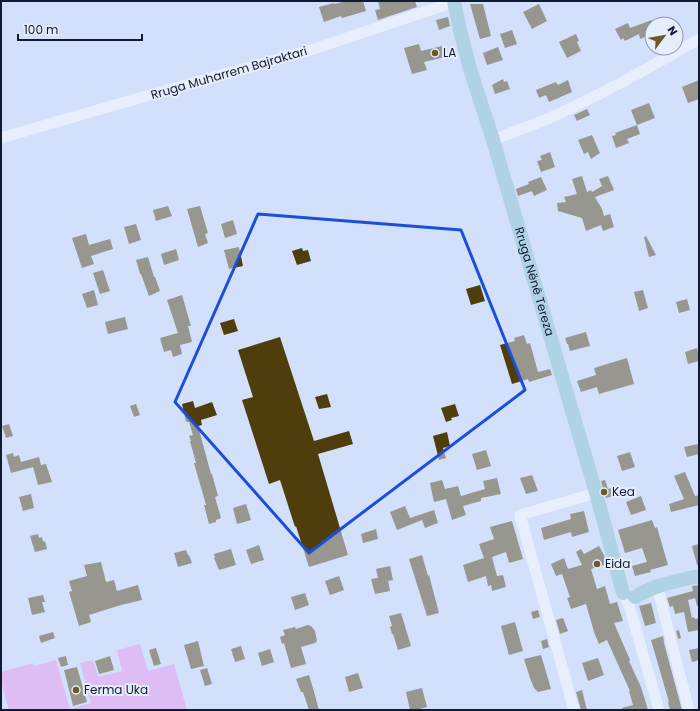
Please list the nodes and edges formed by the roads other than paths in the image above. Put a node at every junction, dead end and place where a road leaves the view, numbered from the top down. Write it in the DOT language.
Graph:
graph roads {
  1 [pos="454,1"];
  2 [pos="699,39"];
  3 [pos="1,138"];
  4 [pos="493,140"];
  5 [pos="596,493"];
  6 [pos="699,576"];
  7 [pos="657,586"];
  8 [pos="630,594"];
  9 [pos="574,710"];
  10 [pos="659,710"];
  11 [pos="689,710"];
  1 -- 3 [label="street, Rruga Muharrem Bajraktari"];
  1 -- 4 [label="main road, Rruga Nënë Tereza"];
  2 -- 4 [label="street"];
  4 -- 5 [label="main road, Rruga Nënë Tereza"];
  5 -- 8 [label="main road, Rruga Nënë Tereza"];
  5 -- 9 [label="street"];
  6 -- 7 [label="main road"];
  7 -- 8 [label="main road"];
  7 -- 11 [label="street"];
  8 -- 10 [label="street"];
}
